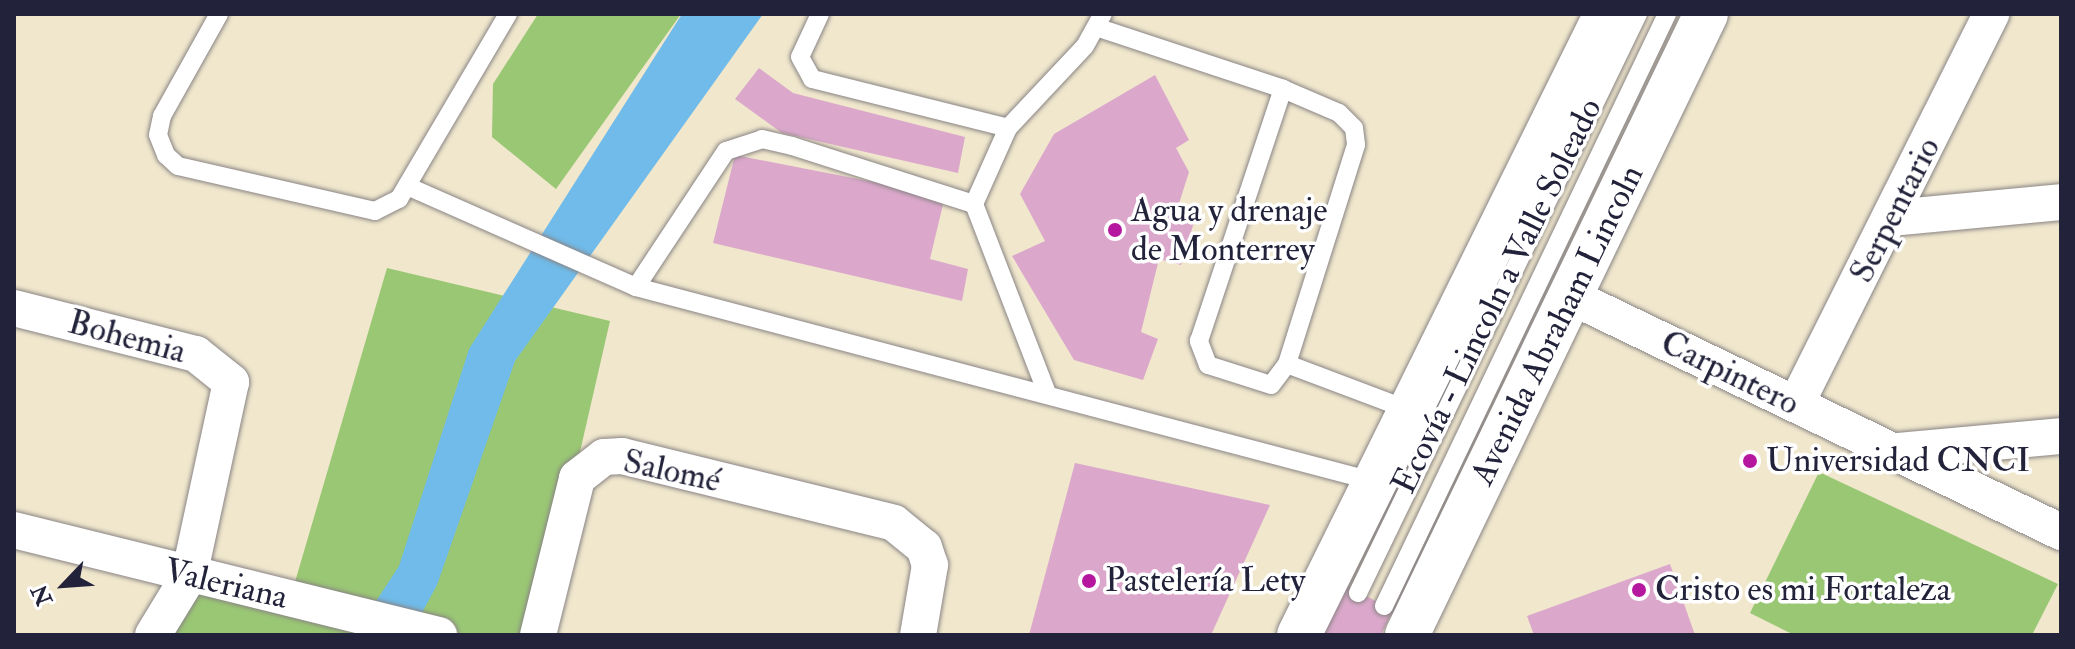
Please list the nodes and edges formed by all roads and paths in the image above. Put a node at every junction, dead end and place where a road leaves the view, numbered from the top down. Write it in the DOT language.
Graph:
graph roads {
  1 [pos="219,14"];
  2 [pos="508,14"];
  3 [pos="820,14"];
  4 [pos="1606,14"];
  5 [pos="1638,14"];
  6 [pos="1667,14"];
  7 [pos="1706,14"];
  8 [pos="1991,14"];
  9 [pos="1101,21"];
  10 [pos="1283,89"];
  11 [pos="1008,128"];
  12 [pos="407,186"];
  13 [pos="2061,202"];
  14 [pos="974,204"];
  15 [pos="1892,218"];
  16 [pos="636,287"];
  17 [pos="1572,297"];
  18 [pos="14,308"];
  19 [pos="1287,364"];
  20 [pos="1046,391"];
  21 [pos="1796,404"];
  22 [pos="1409,410"];
  23 [pos="2061,436"];
  24 [pos="1895,451"];
  25 [pos="1376,482"];
  26 [pos="14,530"];
  27 [pos="2061,532"];
  28 [pos="189,576"];
  29 [pos="1358,593"];
  30 [pos="1396,620"];
  31 [pos="153,635"];
  32 [pos="439,635"];
  33 [pos="538,635"];
  34 [pos="918,635"];
  35 [pos="1299,635"];
  1 -- 12 [label="lane"];
  2 -- 12 [label="lane"];
  3 -- 11 [label="lane"];
  4 -- 22 [label="main road"];
  5 -- 29 [label="lane"];
  6 -- 30 [label="lane, Ecovía - Lincoln a Valle Soleado"];
  7 -- 17 [label="main road, Avenida Abraham Lincoln"];
  8 -- 15 [label="street, Serpentario"];
  9 -- 10 [label="lane"];
  9 -- 11 [label="lane"];
  10 -- 19 [label="lane"];
  10 -- 19 [label="lane"];
  11 -- 14 [label="lane"];
  12 -- 16 [label="lane"];
  13 -- 15 [label="street"];
  14 -- 16 [label="lane"];
  14 -- 20 [label="lane"];
  15 -- 21 [label="street, Serpentario"];
  16 -- 20 [label="lane"];
  17 -- 21 [label="street, Carpintero"];
  17 -- 30 [label="main road, Avenida Abraham Lincoln"];
  18 -- 28 [label="street, Bohemia"];
  19 -- 22 [label="lane"];
  20 -- 25 [label="lane"];
  21 -- 24 [label="street, Carpintero"];
  22 -- 25 [label="main road"];
  23 -- 24 [label="street"];
  24 -- 27 [label="street, Carpintero"];
  25 -- 35 [label="main road"];
  26 -- 28 [label="street, Valeriana"];
  28 -- 31 [label="street"];
  28 -- 32 [label="street, Valeriana"];
  33 -- 34 [label="street, Salomé"];
}
